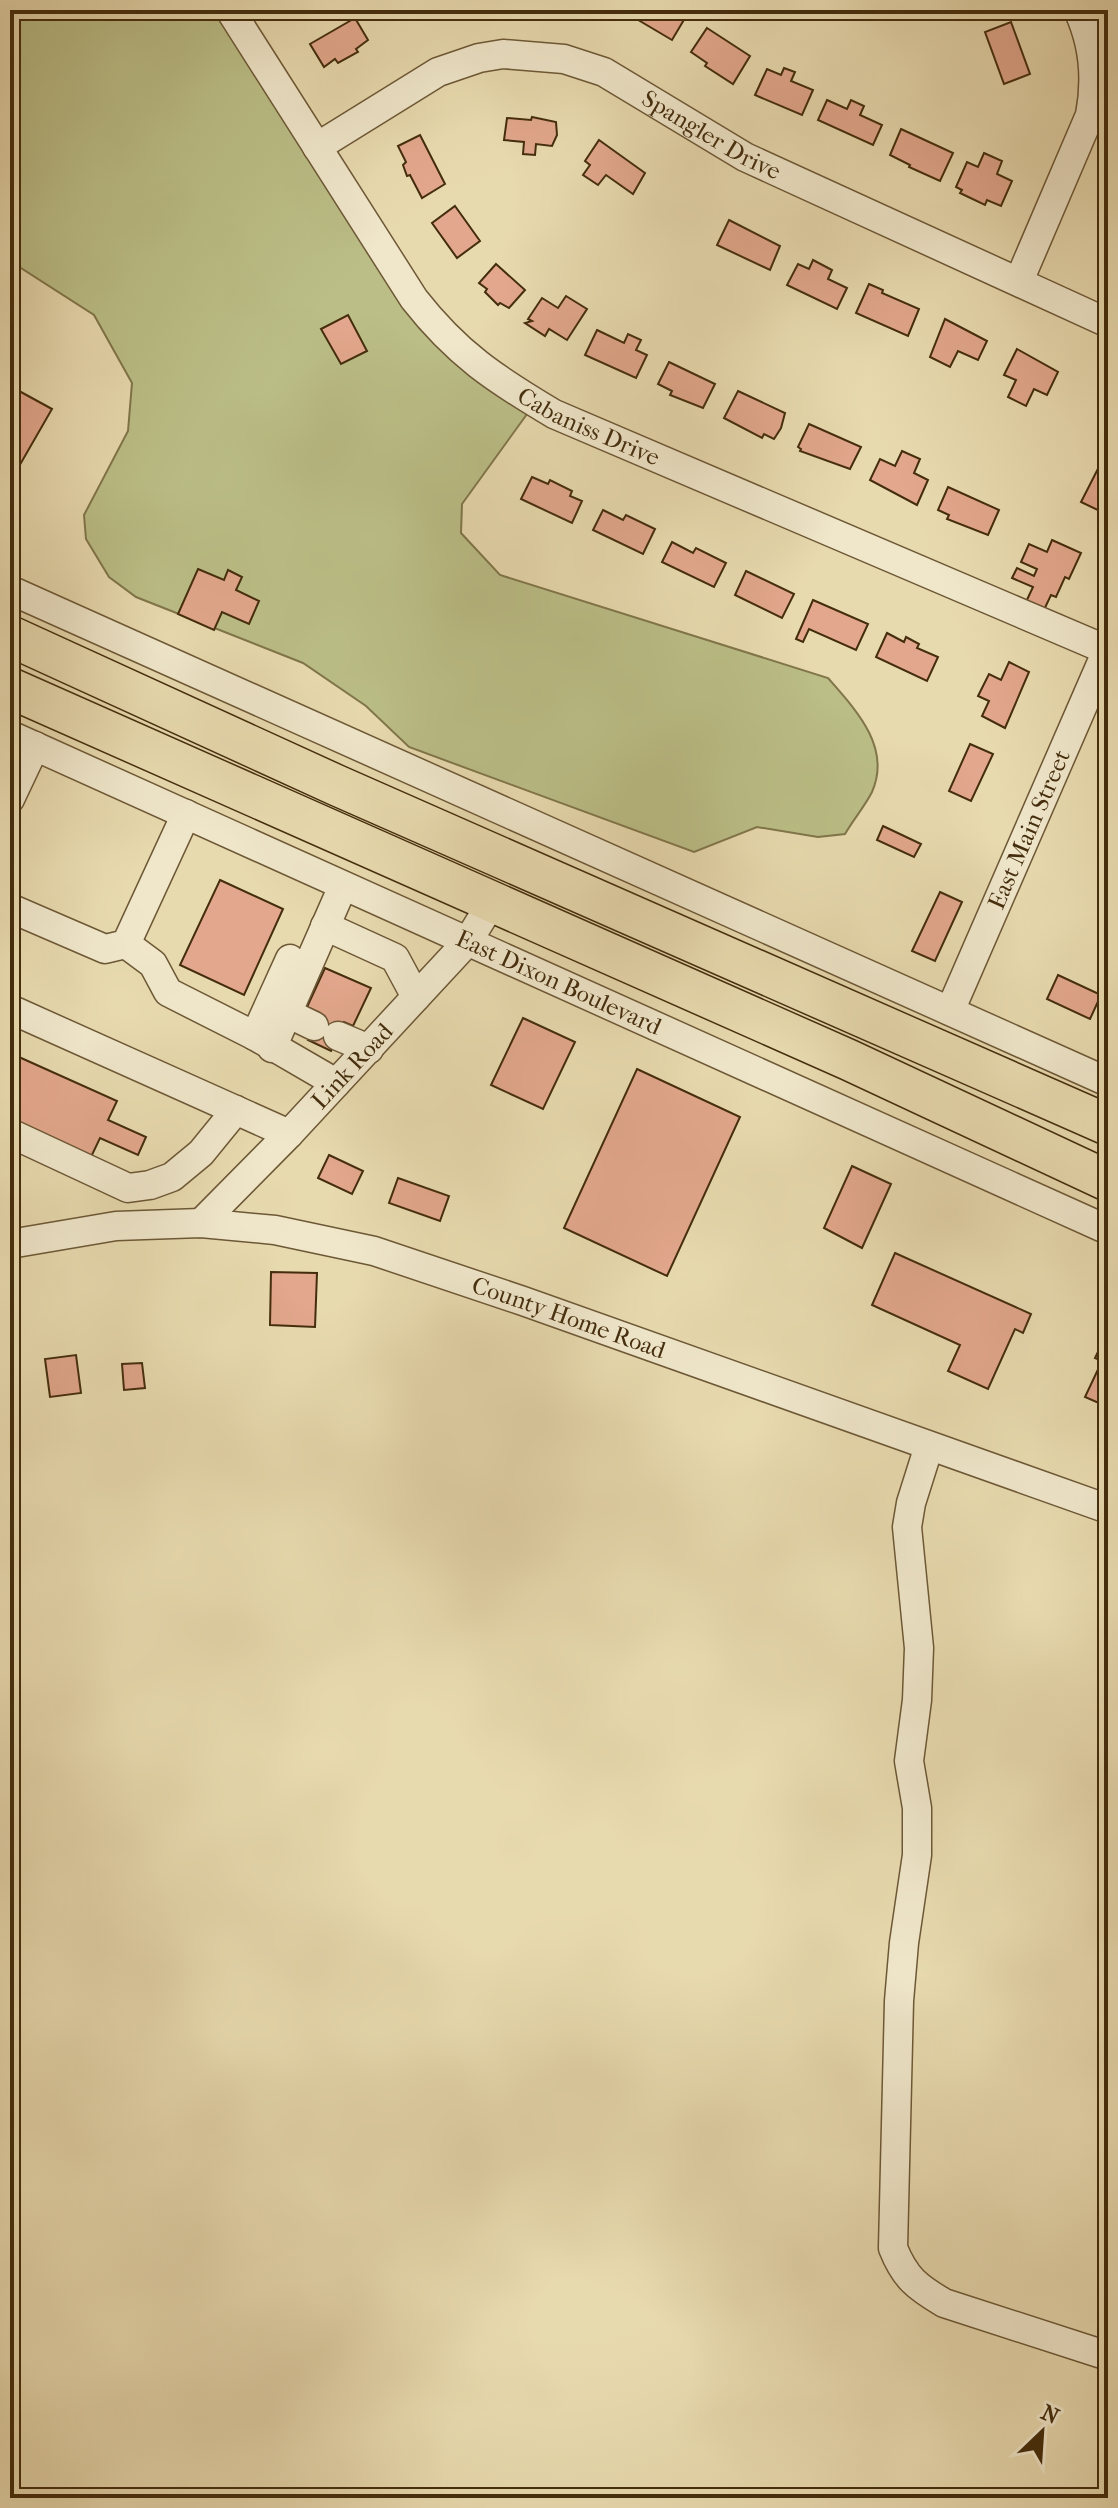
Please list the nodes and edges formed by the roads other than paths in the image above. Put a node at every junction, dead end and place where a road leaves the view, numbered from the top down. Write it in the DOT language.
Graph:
graph roads {
  1 [pos="230,10"];
  2 [pos="1078,10"];
  3 [pos="317,147"];
  4 [pos="1019,281"];
  5 [pos="1108,323"];
  6 [pos="10,590"];
  7 [pos="10,636"];
  8 [pos="1107,649"];
  9 [pos="10,656"];
  10 [pos="56,657"];
  11 [pos="10,688"];
  12 [pos="22,741"];
  13 [pos="10,799"];
  14 [pos="186,814"];
  15 [pos="332,899"];
  16 [pos="492,902"];
  17 [pos="10,908"];
  18 [pos="468,941"];
  19 [pos="126,944"];
  20 [pos="416,997"];
  21 [pos="10,1009"];
  22 [pos="950,1011"];
  23 [pos="287,1013"];
  24 [pos="264,1042"];
  25 [pos="369,1049"];
  26 [pos="849,1060"];
  27 [pos="1108,1082"];
  28 [pos="336,1083"];
  29 [pos="236,1110"];
  30 [pos="1108,1125"];
  31 [pos="10,1133"];
  32 [pos="289,1134"];
  33 [pos="1108,1148"];
  34 [pos="1108,1181"];
  35 [pos="128,1188"];
  36 [pos="201,1223"];
  37 [pos="116,1226"];
  38 [pos="1108,1230"];
  39 [pos="10,1244"];
  40 [pos="929,1446"];
  41 [pos="1108,1509"];
  42 [pos="1108,2356"];
  1 -- 3 [label="street, Cabaniss Drive"];
  2 -- 4 [label="street"];
  3 -- 4 [label="street, Spangler Drive"];
  3 -- 8 [label="street, Cabaniss Drive"];
  4 -- 5 [label="street, Spangler Drive"];
  6 -- 22 [label="street"];
  7 -- 10 [label="highway"];
  8 -- 22 [label="street, East Main Street"];
  9 -- 10 [label="highway"];
  10 -- 30 [label="highway"];
  11 -- 16 [label="highway, East Dixon Boulevard"];
  12 -- 13 [label="street"];
  12 -- 14 [label="street, East Dixon Boulevard"];
  14 -- 15 [label="street, East Dixon Boulevard"];
  14 -- 19 [label="street"];
  15 -- 18 [label="street, East Dixon Boulevard"];
  15 -- 20 [label="street"];
  15 -- 23 [label="street"];
  15 -- 24 [label="street"];
  16 -- 18 [label="street, Link Road"];
  16 -- 26 [label="highway, East Dixon Boulevard"];
  17 -- 19 [label="street"];
  18 -- 20 [label="street, Link Road"];
  18 -- 38 [label="street, East Dixon Boulevard"];
  19 -- 24 [label="street"];
  20 -- 25 [label="street, Link Road"];
  21 -- 29 [label="street"];
  22 -- 27 [label="street"];
  23 -- 24 [label="street"];
  23 -- 25 [label="street"];
  24 -- 28 [label="street"];
  25 -- 28 [label="street, Link Road"];
  26 -- 33 [label="highway"];
  26 -- 34 [label="highway, East Dixon Boulevard"];
  28 -- 32 [label="street, Link Road"];
  29 -- 32 [label="street"];
  29 -- 35 [label="street"];
  31 -- 35 [label="street"];
  32 -- 36 [label="street, Link Road"];
  35 -- 37 [label="street"];
  36 -- 37 [label="street, County Home Road"];
  36 -- 40 [label="street, County Home Road"];
  37 -- 39 [label="street, County Home Road"];
  40 -- 41 [label="street, County Home Road"];
  40 -- 42 [label="street"];
}
